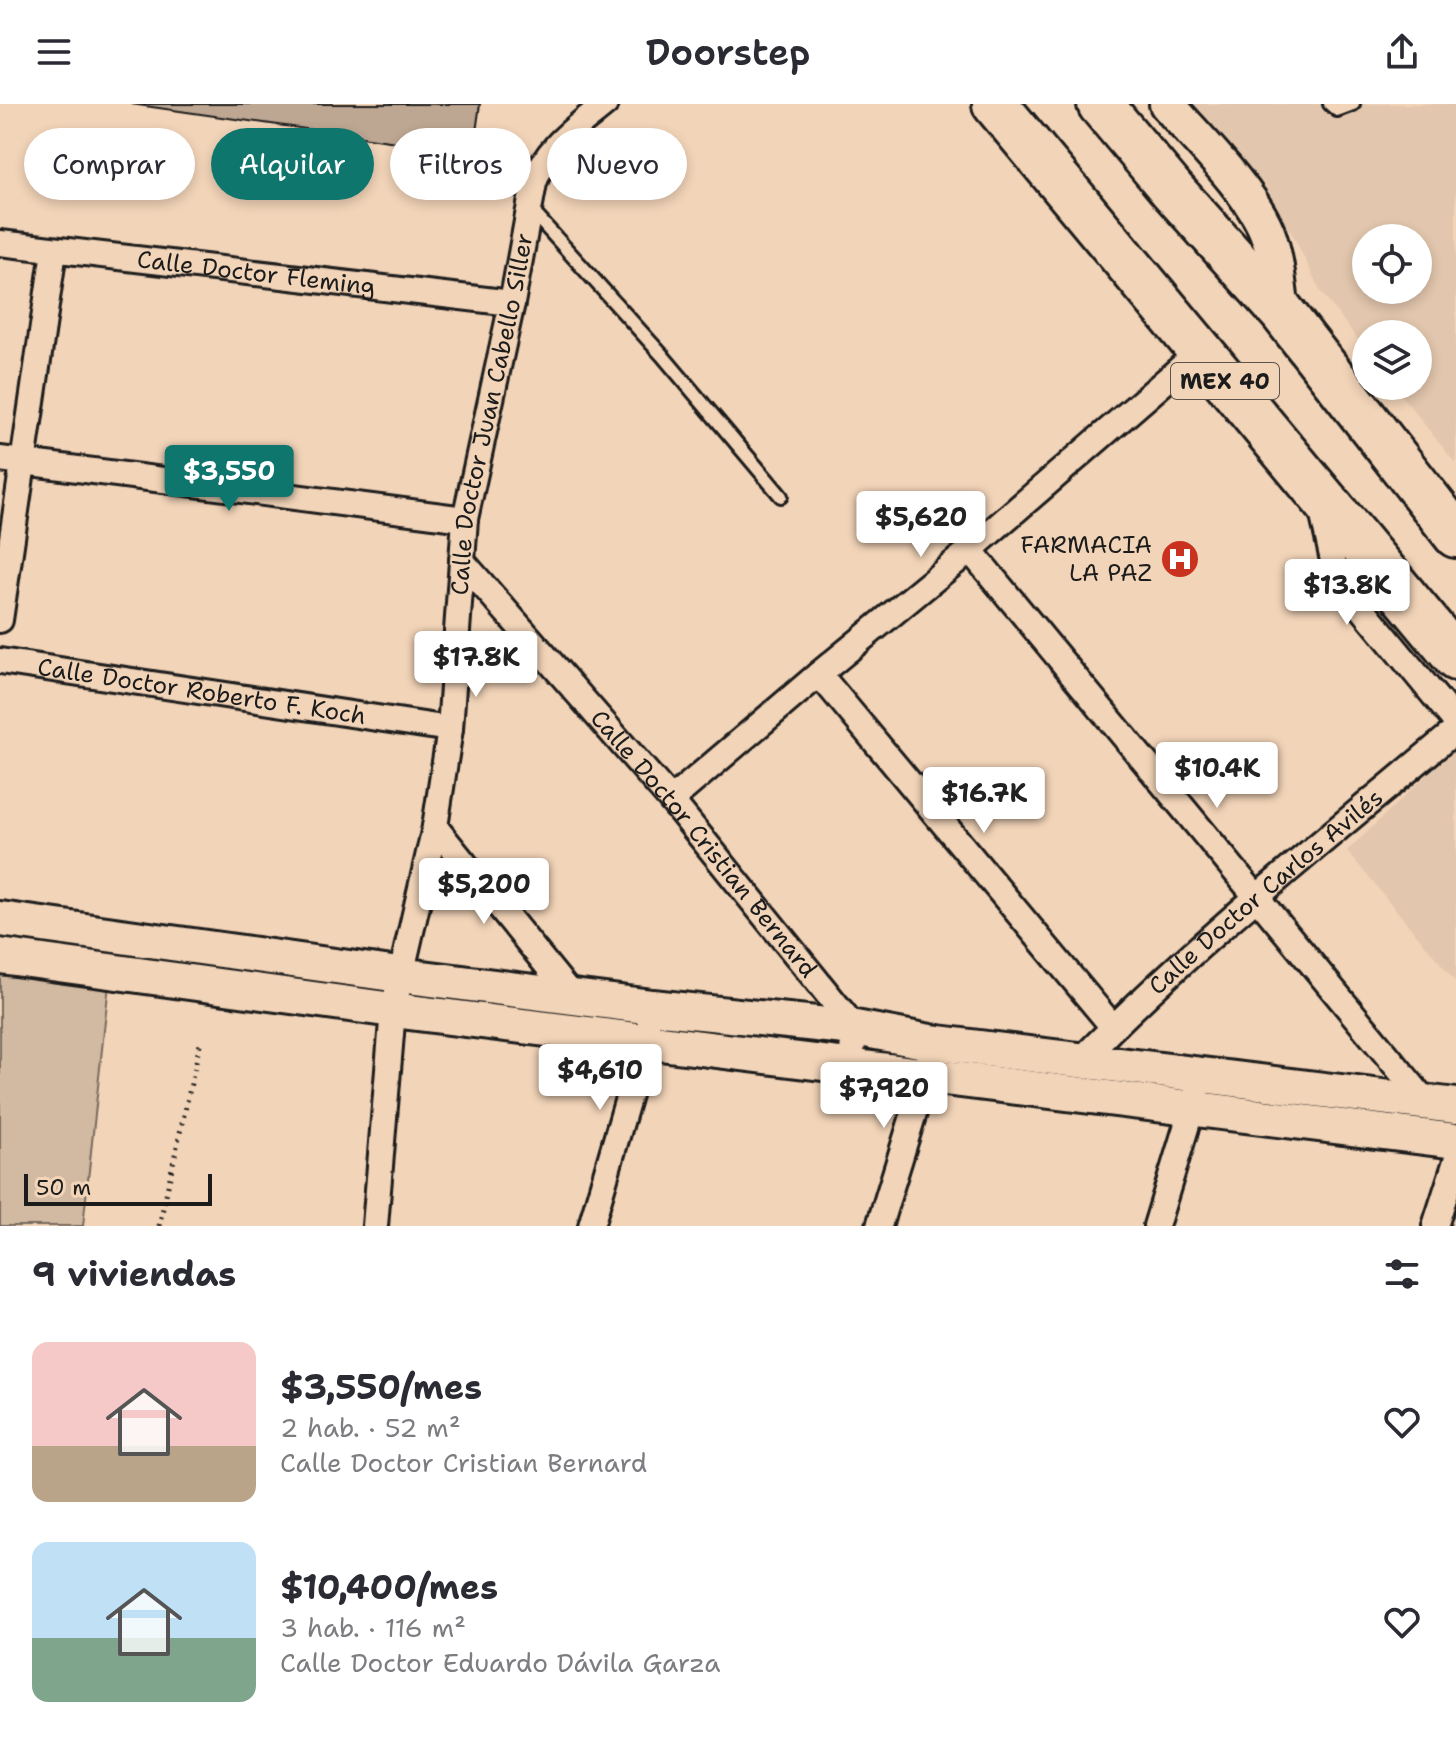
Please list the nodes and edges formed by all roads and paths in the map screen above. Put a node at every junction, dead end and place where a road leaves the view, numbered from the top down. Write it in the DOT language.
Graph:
graph roads {
  1 [pos="605,104"];
  2 [pos="995,104"];
  3 [pos="1100,104"];
  4 [pos="1167,104"];
  5 [pos="1330,104"];
  6 [pos="1353,104"];
  7 [pos="529,207"];
  8 [pos="0,243"];
  9 [pos="54,251"];
  10 [pos="512,303"];
  11 [pos="1282,312"];
  12 [pos="1200,351"];
  13 [pos="11,461"];
  14 [pos="1319,493"];
  15 [pos="781,496"];
  16 [pos="465,519"];
  17 [pos="1456,535"];
  18 [pos="970,550"];
  19 [pos="462,561"];
  20 [pos="0,620"];
  21 [pos="1456,658"];
  22 [pos="0,661"];
  23 [pos="819,674"];
  24 [pos="1456,722"];
  25 [pos="450,729"];
  26 [pos="1456,730"];
  27 [pos="671,800"];
  28 [pos="435,827"];
  29 [pos="1257,896"];
  30 [pos="0,919"];
  31 [pos="0,956"];
  32 [pos="399,975"];
  33 [pos="571,995"];
  34 [pos="652,1007"];
  35 [pos="393,1010"];
  36 [pos="1113,1027"];
  37 [pos="855,1028"];
  38 [pos="646,1042"];
  39 [pos="200,1044"];
  40 [pos="928,1058"];
  41 [pos="1081,1060"];
  42 [pos="850,1066"];
  43 [pos="1202,1074"];
  44 [pos="1440,1104"];
  45 [pos="1193,1109"];
  46 [pos="1456,1141"];
  47 [pos="1456,1161"];
  48 [pos="159,1226"];
  49 [pos="375,1226"];
  50 [pos="591,1226"];
  51 [pos="879,1226"];
  52 [pos="1156,1226"];
  53 [pos="1435,1226"];
  1 -- 7 [label="street, Calle Doctor Juan Cabello Siller"];
  2 -- 12 [label="highway, MEX 40"];
  3 -- 11 [label="highway, MEX 40"];
  4 -- 11 [label="street"];
  5 -- 6 [label="lane"];
  7 -- 10 [label="street, Calle Doctor Juan Cabello Siller"];
  7 -- 15 [label="lane"];
  8 -- 9 [label="street, Calle Doctor Fleming"];
  9 -- 10 [label="street, Calle Doctor Fleming"];
  9 -- 13 [label="street"];
  10 -- 16 [label="street, Calle Doctor Juan Cabello Siller"];
  11 -- 17 [label="highway, MEX 40"];
  12 -- 14 [label="highway, MEX 40"];
  12 -- 18 [label="street"];
  13 -- 16 [label="street"];
  13 -- 20 [label="street"];
  14 -- 21 [label="highway, MEX 40"];
  14 -- 24 [label="street"];
  16 -- 19 [label="street, Calle Doctor Juan Cabello Siller"];
  18 -- 23 [label="street"];
  18 -- 29 [label="street"];
  19 -- 25 [label="street, Calle Doctor Juan Cabello Siller"];
  19 -- 27 [label="street, Calle Doctor Cristian Bernard"];
  22 -- 25 [label="street, Calle Doctor Roberto F. Koch"];
  23 -- 27 [label="street"];
  23 -- 36 [label="street"];
  25 -- 28 [label="street, Calle Doctor Juan Cabello Siller"];
  26 -- 29 [label="street, Calle Doctor Carlos Avilés"];
  27 -- 37 [label="street, Calle Doctor Cristian Bernard"];
  28 -- 32 [label="street, Calle Doctor Juan Cabello Siller"];
  28 -- 33 [label="street"];
  29 -- 36 [label="street, Calle Doctor Carlos Avilés"];
  29 -- 44 [label="street"];
  30 -- 32 [label="street"];
  31 -- 35 [label="street"];
  32 -- 33 [label="street"];
  32 -- 35 [label="street, Calle Doctor Juan Cabello Siller"];
  33 -- 34 [label="street"];
  34 -- 37 [label="street"];
  34 -- 38 [label="street"];
  35 -- 38 [label="street"];
  35 -- 49 [label="street, Calle Doctor Juan Cabello Siller"];
  36 -- 41 [label="street, Calle Doctor Carlos Avilés"];
  37 -- 40 [label="street"];
  37 -- 42 [label="street"];
  38 -- 42 [label="street"];
  38 -- 50 [label="street"];
  39 -- 48 [label="path"];
  40 -- 41 [label="street"];
  40 -- 42 [label="street"];
  40 -- 45 [label="street"];
  40 -- 51 [label="street"];
  41 -- 43 [label="street"];
  43 -- 44 [label="street"];
  43 -- 45 [label="street"];
  45 -- 46 [label="street"];
  45 -- 52 [label="street"];
  47 -- 53 [label="street"];
}
